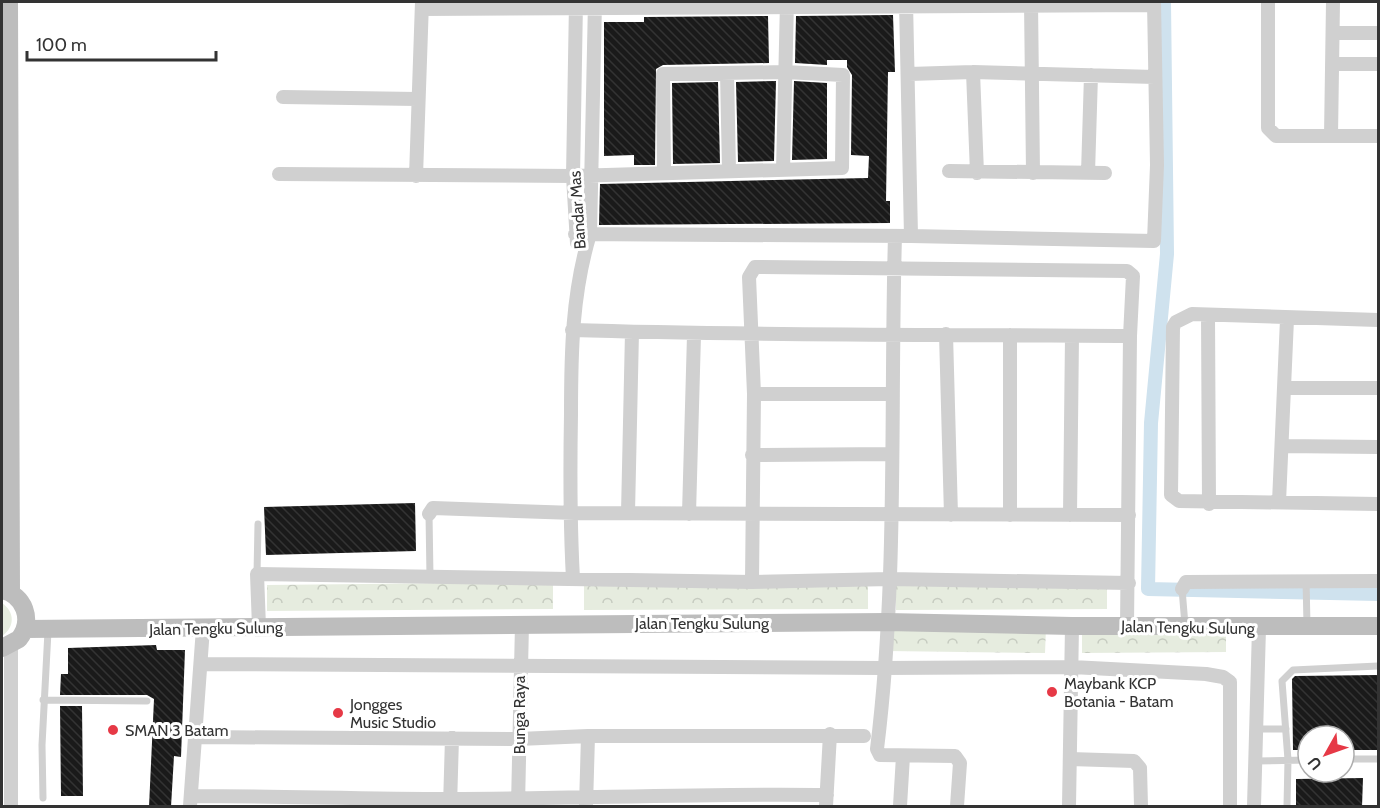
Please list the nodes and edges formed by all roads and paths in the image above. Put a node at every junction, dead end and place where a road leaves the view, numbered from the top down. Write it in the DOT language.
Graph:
graph roads {
  1 [pos="9,2"];
  2 [pos="1268,2"];
  3 [pos="1333,2"];
  4 [pos="1031,3"];
  5 [pos="1154,3"];
  6 [pos="787,4"];
  7 [pos="906,4"];
  8 [pos="422,5"];
  9 [pos="576,5"];
  10 [pos="595,5"];
  11 [pos="1333,33"];
  12 [pos="1378,33"];
  13 [pos="1332,64"];
  14 [pos="1378,64"];
  15 [pos="785,72"];
  16 [pos="974,72"];
  17 [pos="727,73"];
  18 [pos="6,74"];
  19 [pos="909,74"];
  20 [pos="1034,74"];
  21 [pos="1091,75"];
  22 [pos="1155,77"];
  23 [pos="283,97"];
  24 [pos="417,99"];
  25 [pos="1331,136"];
  26 [pos="1378,136"];
  27 [pos="729,170"];
  28 [pos="783,170"];
  29 [pos="949,171"];
  30 [pos="664,172"];
  31 [pos="977,173"];
  32 [pos="1034,173"];
  33 [pos="1088,173"];
  34 [pos="1105,173"];
  35 [pos="279,174"];
  36 [pos="592,175"];
  37 [pos="416,176"];
  38 [pos="573,177"];
  39 [pos="575,234"];
  40 [pos="590,234"];
  41 [pos="895,236"];
  42 [pos="911,236"];
  43 [pos="581,263"];
  44 [pos="894,268"];
  45 [pos="1208,315"];
  46 [pos="1287,319"];
  47 [pos="1378,320"];
  48 [pos="572,330"];
  49 [pos="632,332"];
  50 [pos="894,334"];
  51 [pos="946,334"];
  52 [pos="694,335"];
  53 [pos="750,335"];
  54 [pos="1010,335"];
  55 [pos="1072,336"];
  56 [pos="1130,336"];
  57 [pos="1284,388"];
  58 [pos="1378,388"];
  59 [pos="754,394"];
  60 [pos="892,394"];
  61 [pos="1282,446"];
  62 [pos="1378,447"];
  63 [pos="752,454"];
  64 [pos="891,454"];
  65 [pos="1279,502"];
  66 [pos="1209,504"];
  67 [pos="1378,504"];
  68 [pos="570,513"];
  69 [pos="628,513"];
  70 [pos="429,514"];
  71 [pos="689,514"];
  72 [pos="751,514"];
  73 [pos="893,514"];
  74 [pos="951,515"];
  75 [pos="1010,515"];
  76 [pos="1070,515"];
  77 [pos="1129,515"];
  78 [pos="258,524"];
  79 [pos="257,574"];
  80 [pos="430,578"];
  81 [pos="573,579"];
  82 [pos="890,579"];
  83 [pos="1378,580"];
  84 [pos="752,582"];
  85 [pos="1129,583"];
  86 [pos="1306,583"];
  87 [pos="1182,589"];
  88 [pos="6,591"];
  89 [pos="1185,618"];
  90 [pos="1307,618"];
  91 [pos="887,622"];
  92 [pos="522,624"];
  93 [pos="1072,626"];
  94 [pos="1127,626"];
  95 [pos="1378,626"];
  96 [pos="259,627"];
  97 [pos="1260,627"];
  98 [pos="203,628"];
  99 [pos="25,629"];
  100 [pos="48,629"];
  101 [pos="6,647"];
  102 [pos="201,664"];
  103 [pos="1378,666"];
  104 [pos="519,667"];
  105 [pos="1072,667"];
  106 [pos="883,668"];
  107 [pos="43,700"];
  108 [pos="147,701"];
  109 [pos="1255,729"];
  110 [pos="1286,729"];
  111 [pos="830,734"];
  112 [pos="588,736"];
  113 [pos="864,736"];
  114 [pos="195,737"];
  115 [pos="452,738"];
  116 [pos="519,739"];
  117 [pos="903,756"];
  118 [pos="1070,759"];
  119 [pos="1356,759"];
  120 [pos="1378,759"];
  121 [pos="1288,760"];
  122 [pos="1296,760"];
  123 [pos="1255,761"];
  124 [pos="43,798"];
  125 [pos="703,800"];
  126 [pos="269,801"];
  127 [pos="826,801"];
  128 [pos="190,802"];
  129 [pos="518,802"];
  130 [pos="586,802"];
  131 [pos="650,802"];
  132 [pos="8,803"];
  133 [pos="450,803"];
  134 [pos="900,807"];
  135 [pos="957,807"];
  136 [pos="1069,807"];
  137 [pos="1141,807"];
  138 [pos="1230,807"];
  139 [pos="1254,807"];
  140 [pos="1287,807"];
  1 -- 18 [label="street"];
  2 -- 25 [label="street"];
  3 -- 11 [label="street"];
  4 -- 5 [label="street"];
  4 -- 7 [label="street"];
  4 -- 20 [label="street"];
  5 -- 22 [label="street"];
  6 -- 7 [label="street"];
  6 -- 10 [label="street"];
  6 -- 15 [label="street"];
  7 -- 19 [label="street"];
  8 -- 9 [label="street"];
  8 -- 24 [label="street"];
  9 -- 10 [label="street"];
  9 -- 38 [label="street, Bandar Mas"];
  10 -- 36 [label="street, Bandar Mas"];
  11 -- 12 [label="street"];
  11 -- 13 [label="street"];
  13 -- 14 [label="street"];
  13 -- 25 [label="street"];
  15 -- 17 [label="street"];
  15 -- 28 [label="street"];
  15 -- 28 [label="street"];
  16 -- 19 [label="street"];
  16 -- 20 [label="street"];
  16 -- 31 [label="street"];
  17 -- 27 [label="street"];
  17 -- 30 [label="street"];
  18 -- 88 [label="street"];
  19 -- 42 [label="street"];
  20 -- 21 [label="street"];
  20 -- 32 [label="street"];
  21 -- 22 [label="street"];
  21 -- 33 [label="street"];
  22 -- 42 [label="street"];
  23 -- 24 [label="street"];
  24 -- 37 [label="street"];
  25 -- 26 [label="street"];
  27 -- 28 [label="street"];
  27 -- 30 [label="street"];
  29 -- 31 [label="street"];
  30 -- 36 [label="street"];
  31 -- 32 [label="street"];
  32 -- 33 [label="street"];
  33 -- 34 [label="street"];
  35 -- 37 [label="street"];
  36 -- 38 [label="street"];
  36 -- 40 [label="street, Bandar Mas"];
  37 -- 38 [label="street"];
  38 -- 39 [label="street, Bandar Mas"];
  39 -- 40 [label="street"];
  39 -- 43 [label="street, Bandar Mas"];
  40 -- 41 [label="street"];
  40 -- 43 [label="street, Bandar Mas"];
  41 -- 42 [label="street"];
  41 -- 44 [label="street"];
  43 -- 48 [label="street"];
  44 -- 50 [label="street"];
  44 -- 53 [label="street"];
  44 -- 56 [label="street"];
  45 -- 46 [label="street"];
  45 -- 66 [label="street"];
  45 -- 66 [label="street"];
  46 -- 47 [label="street"];
  46 -- 57 [label="street"];
  48 -- 49 [label="street"];
  48 -- 68 [label="street"];
  49 -- 52 [label="street"];
  49 -- 69 [label="street"];
  50 -- 51 [label="street"];
  50 -- 53 [label="street"];
  50 -- 60 [label="street"];
  51 -- 54 [label="street"];
  51 -- 74 [label="street"];
  52 -- 53 [label="street"];
  52 -- 71 [label="street"];
  53 -- 59 [label="street"];
  54 -- 55 [label="street"];
  54 -- 75 [label="street"];
  55 -- 56 [label="street"];
  55 -- 76 [label="street"];
  56 -- 77 [label="street"];
  57 -- 58 [label="street"];
  57 -- 61 [label="street"];
  59 -- 60 [label="street"];
  59 -- 63 [label="street"];
  60 -- 64 [label="street"];
  61 -- 62 [label="street"];
  61 -- 65 [label="street"];
  63 -- 64 [label="street"];
  63 -- 72 [label="street"];
  64 -- 73 [label="street"];
  65 -- 66 [label="street"];
  65 -- 67 [label="street"];
  68 -- 69 [label="street"];
  68 -- 70 [label="street"];
  68 -- 81 [label="street"];
  69 -- 71 [label="street"];
  70 -- 80 [label="lane"];
  71 -- 72 [label="street"];
  72 -- 73 [label="street"];
  72 -- 84 [label="street"];
  73 -- 74 [label="street"];
  73 -- 82 [label="street"];
  74 -- 75 [label="street"];
  75 -- 76 [label="street"];
  76 -- 77 [label="street"];
  77 -- 85 [label="street"];
  78 -- 79 [label="lane"];
  79 -- 80 [label="street"];
  79 -- 96 [label="street"];
  80 -- 81 [label="street"];
  81 -- 84 [label="street"];
  82 -- 84 [label="street"];
  82 -- 85 [label="street"];
  82 -- 91 [label="street"];
  83 -- 86 [label="street"];
  85 -- 94 [label="street"];
  86 -- 87 [label="street"];
  86 -- 90 [label="lane"];
  87 -- 89 [label="lane"];
  88 -- 99 [label="street"];
  89 -- 94 [label="street, Jalan Tengku Sulung"];
  89 -- 97 [label="street, Jalan Tengku Sulung"];
  90 -- 95 [label="street, Jalan Tengku Sulung"];
  90 -- 97 [label="street, Jalan Tengku Sulung"];
  91 -- 92 [label="street, Jalan Tengku Sulung"];
  91 -- 93 [label="street, Jalan Tengku Sulung"];
  91 -- 106 [label="street"];
  92 -- 96 [label="street, Jalan Tengku Sulung"];
  92 -- 104 [label="street, Bunga Raya"];
  93 -- 94 [label="street, Jalan Tengku Sulung"];
  93 -- 105 [label="street"];
  96 -- 98 [label="street, Jalan Tengku Sulung"];
  97 -- 109 [label="street"];
  98 -- 100 [label="street, Jalan Tengku Sulung"];
  98 -- 102 [label="street"];
  99 -- 100 [label="street, Jalan Tengku Sulung"];
  99 -- 101 [label="street"];
  100 -- 107 [label="lane"];
  101 -- 132 [label="street"];
  102 -- 104 [label="street"];
  102 -- 114 [label="street"];
  103 -- 110 [label="lane"];
  104 -- 106 [label="street"];
  104 -- 116 [label="street, Bunga Raya"];
  105 -- 106 [label="street"];
  105 -- 118 [label="street"];
  105 -- 138 [label="street"];
  106 -- 117 [label="street"];
  107 -- 108 [label="lane"];
  107 -- 124 [label="lane"];
  109 -- 110 [label="lane"];
  109 -- 123 [label="street"];
  110 -- 121 [label="lane"];
  111 -- 112 [label="street"];
  111 -- 113 [label="street"];
  111 -- 127 [label="street"];
  112 -- 116 [label="street"];
  112 -- 130 [label="street"];
  114 -- 115 [label="street"];
  114 -- 128 [label="street"];
  115 -- 116 [label="street"];
  115 -- 133 [label="street"];
  116 -- 129 [label="street, Bunga Raya"];
  117 -- 134 [label="street"];
  117 -- 135 [label="street"];
  118 -- 136 [label="street"];
  118 -- 137 [label="street"];
  119 -- 120 [label="lane"];
  121 -- 122 [label="lane"];
  121 -- 123 [label="lane"];
  121 -- 140 [label="lane"];
  123 -- 139 [label="street"];
  125 -- 127 [label="street"];
  125 -- 131 [label="street"];
  126 -- 128 [label="street"];
  126 -- 133 [label="street"];
  129 -- 130 [label="street"];
  129 -- 133 [label="street"];
  130 -- 131 [label="street"];
}
